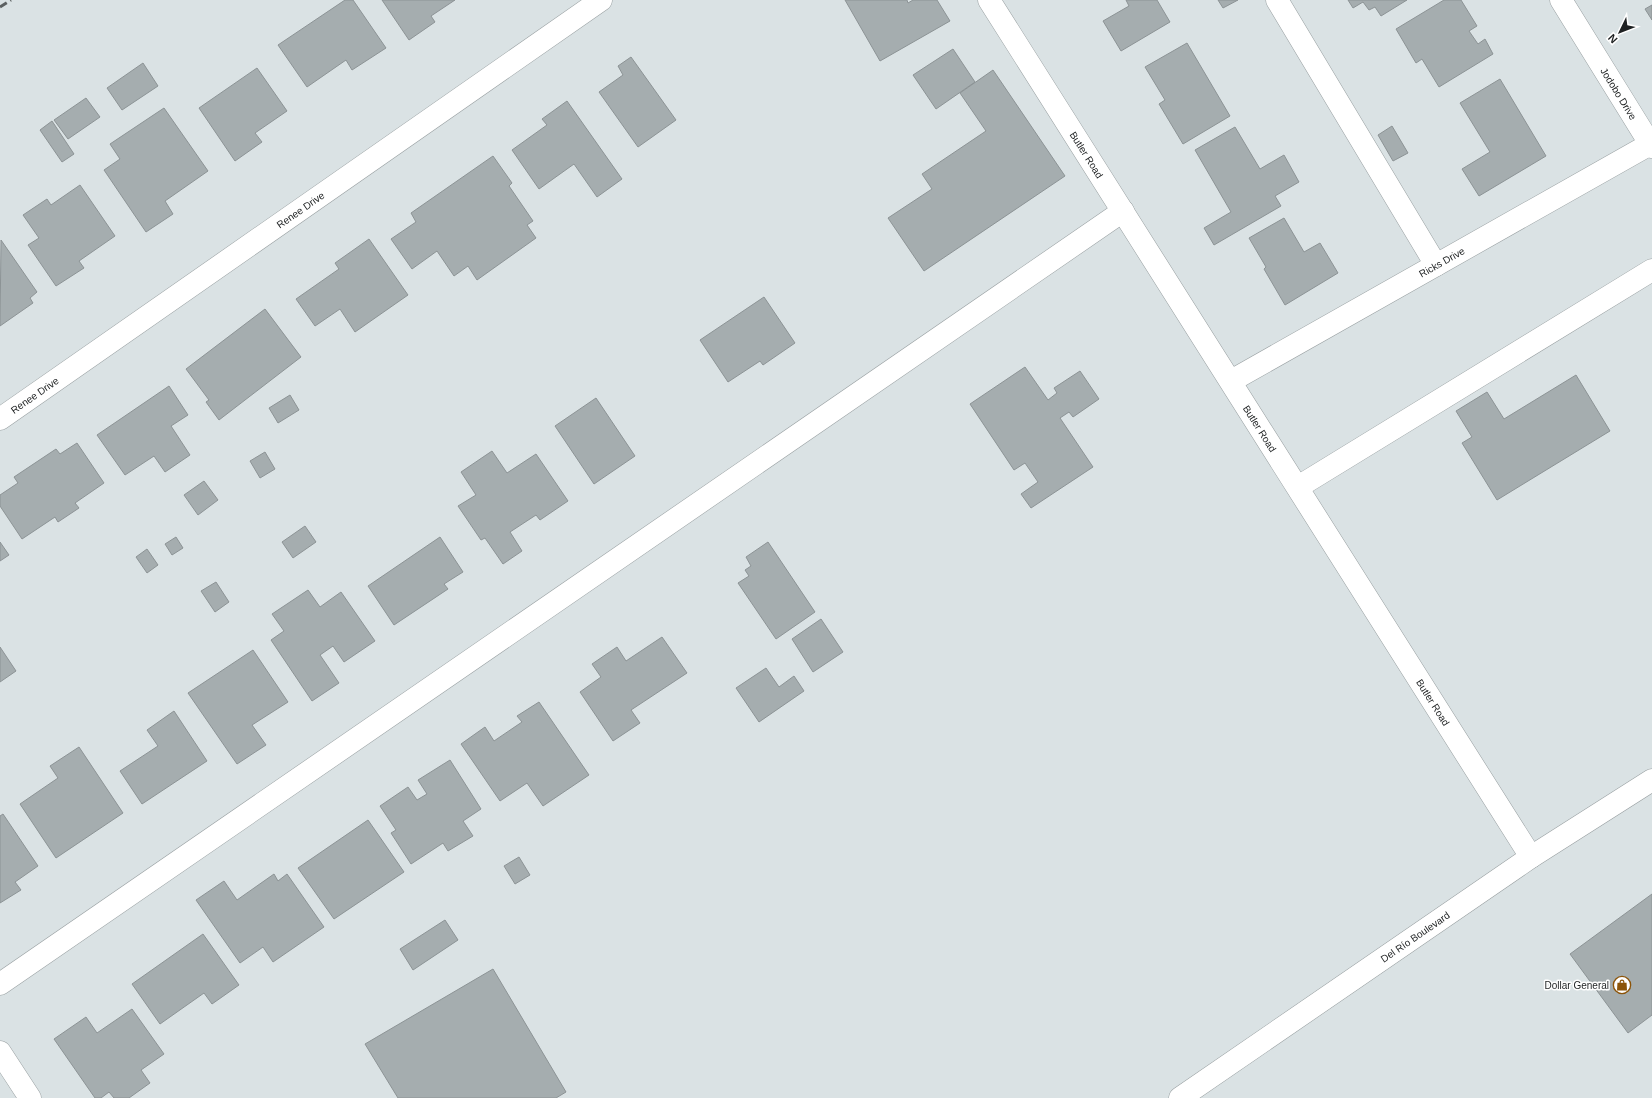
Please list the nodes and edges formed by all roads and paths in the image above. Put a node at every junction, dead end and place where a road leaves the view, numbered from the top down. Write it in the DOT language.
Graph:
graph roads {
  1 [pos="601,0"];
  2 [pos="989,0"];
  3 [pos="1277,0"];
  4 [pos="1561,0"];
  5 [pos="1651,145"];
  6 [pos="1123,211"];
  7 [pos="1436,265"];
  8 [pos="1652,270"];
  9 [pos="1231,381"];
  10 [pos="0,419"];
  11 [pos="1298,487"];
  12 [pos="1652,780"];
  13 [pos="1531,856"];
  14 [pos="0,984"];
  15 [pos="0,1052"];
  16 [pos="30,1098"];
  17 [pos="1180,1098"];
  1 -- 10 [label="street, Renee Drive"];
  2 -- 6 [label="street, Butler Road"];
  3 -- 7 [label="street"];
  4 -- 5 [label="street, Jodobo Drive"];
  5 -- 7 [label="street, Ricks Drive"];
  6 -- 9 [label="street, Butler Road"];
  6 -- 14 [label="street"];
  7 -- 9 [label="street, Ricks Drive"];
  8 -- 11 [label="street"];
  9 -- 11 [label="street, Butler Road"];
  11 -- 13 [label="street, Butler Road"];
  12 -- 13 [label="street, Del Río Boulevard"];
  13 -- 17 [label="street, Del Río Boulevard"];
  15 -- 16 [label="street"];
}
